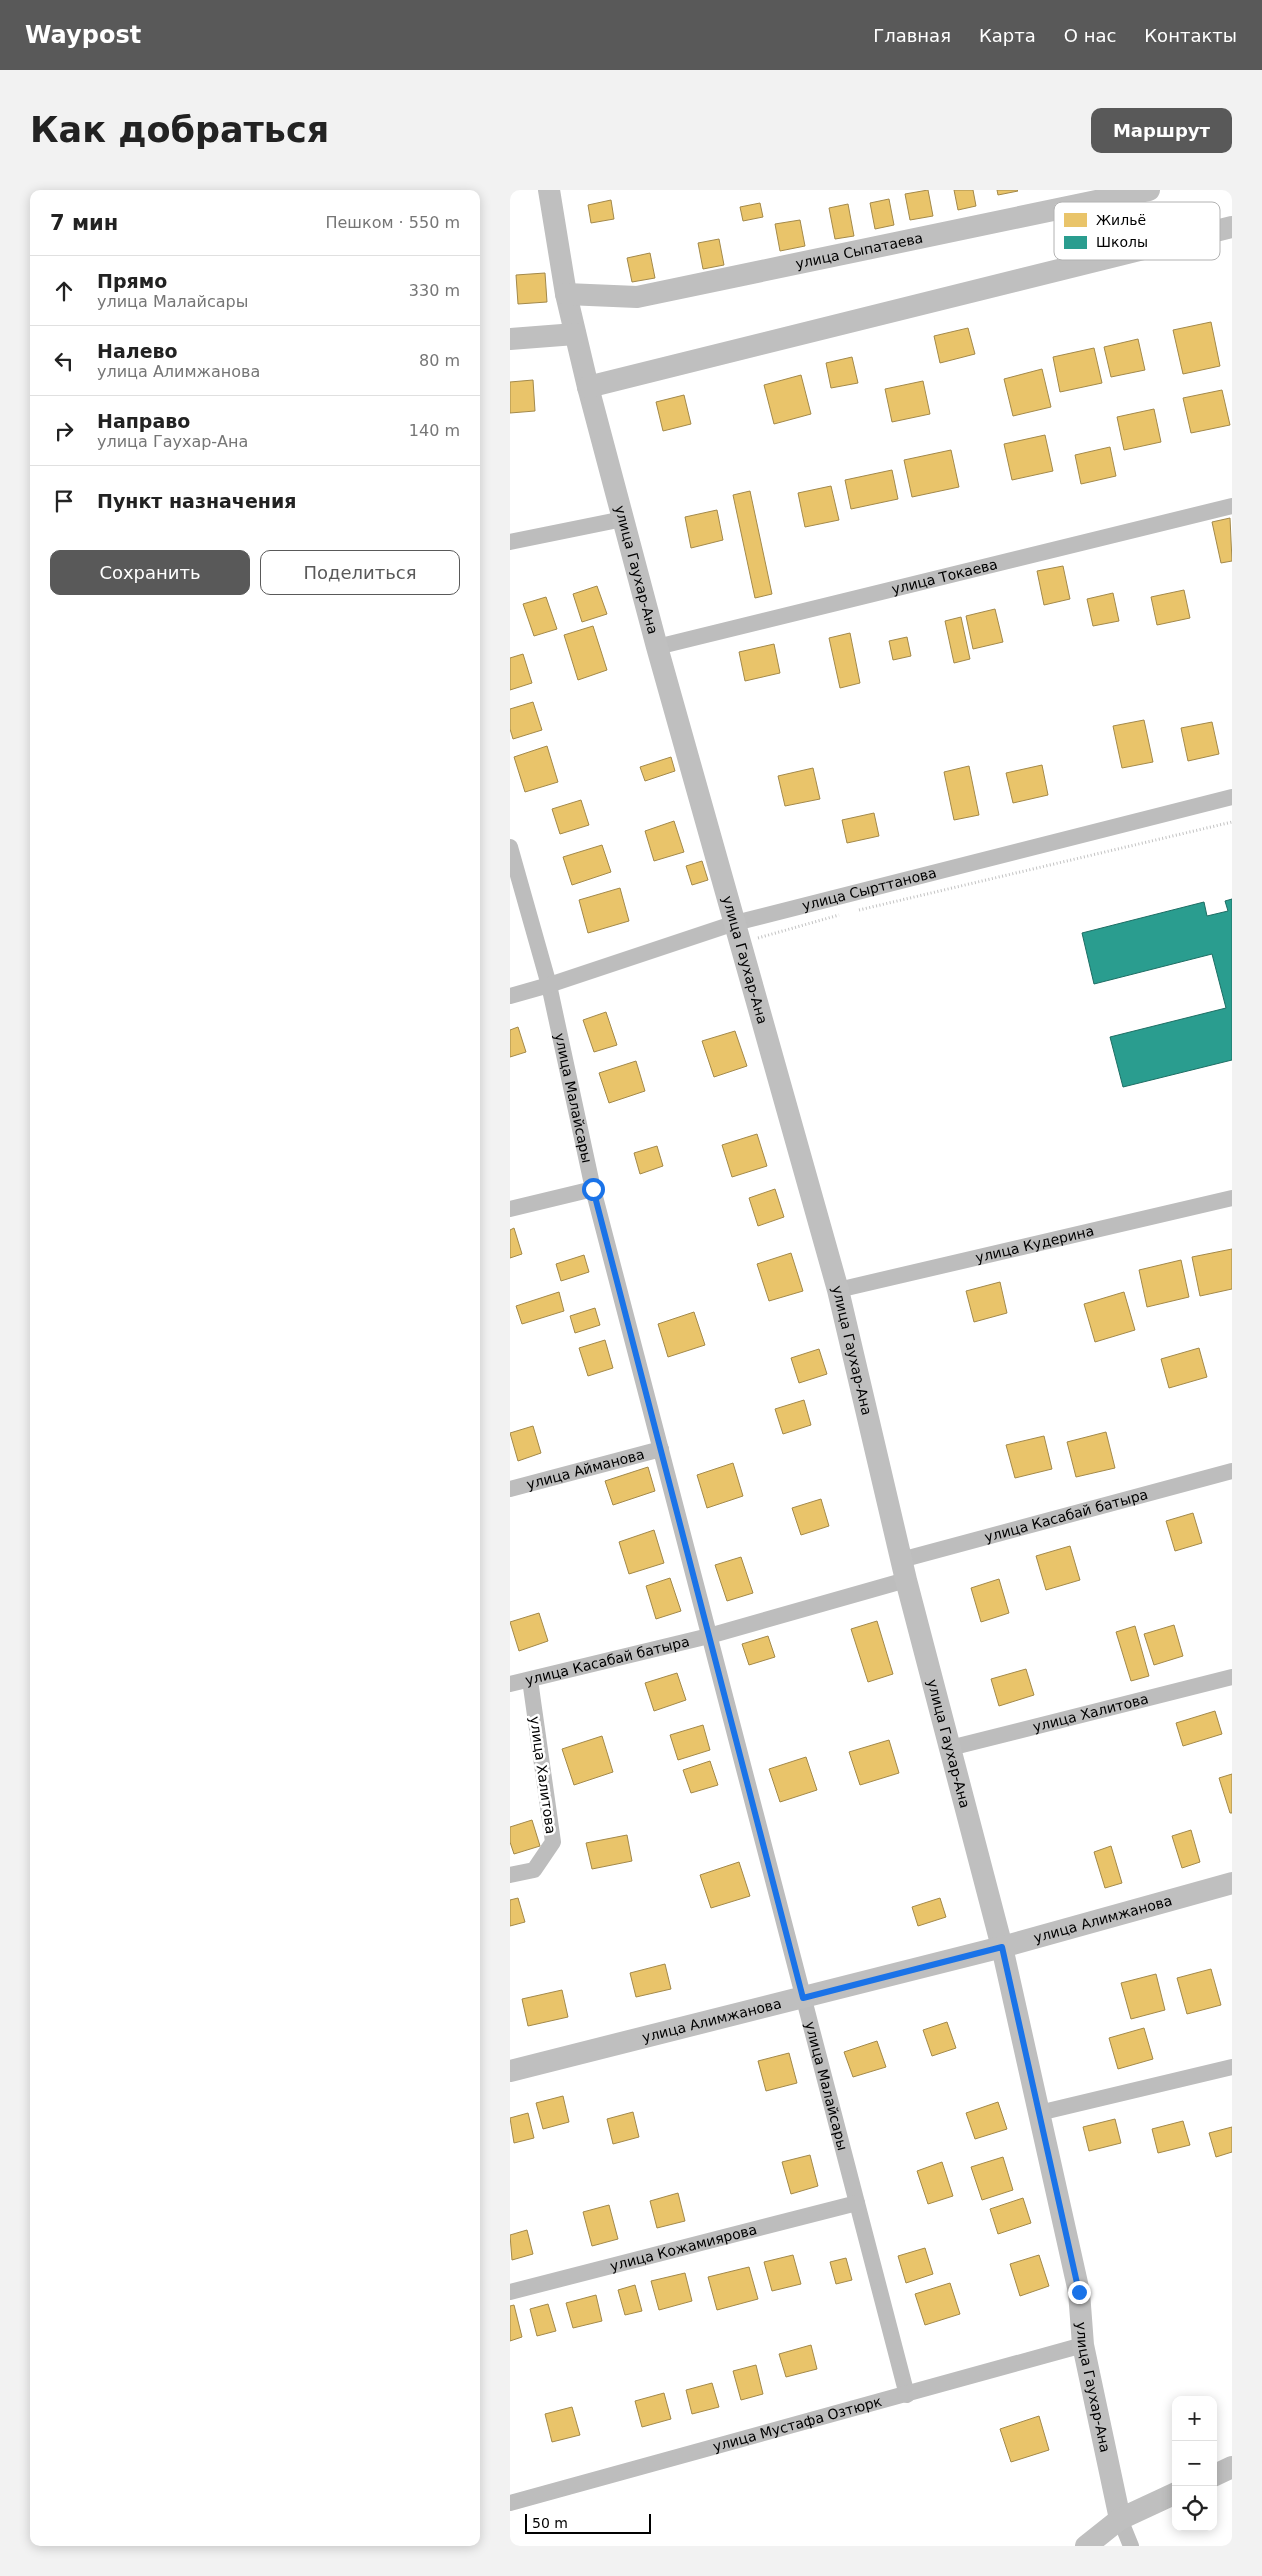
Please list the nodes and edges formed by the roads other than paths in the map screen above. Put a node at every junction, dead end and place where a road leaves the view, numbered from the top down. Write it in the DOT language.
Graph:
graph roads {
  1 [pos="549,190"];
  2 [pos="1149,190"];
  3 [pos="1095,202"];
  4 [pos="1054,211"];
  5 [pos="1099,260"];
  6 [pos="566,294"];
  7 [pos="575,334"];
  8 [pos="510,339"];
  9 [pos="588,387"];
  10 [pos="1232,506"];
  11 [pos="623,519"];
  12 [pos="510,542"];
  13 [pos="657,647"];
  14 [pos="1232,797"];
  15 [pos="510,847"];
  16 [pos="738,933"];
  17 [pos="549,985"];
  18 [pos="510,996"];
  19 [pos="593,1189"];
  20 [pos="1232,1198"];
  21 [pos="510,1209"];
  22 [pos="838,1290"];
  23 [pos="661,1449"];
  24 [pos="1232,1470"];
  25 [pos="510,1489"];
  26 [pos="904,1570"];
  27 [pos="709,1636"];
  28 [pos="1232,1677"];
  29 [pos="530,1680"];
  30 [pos="510,1684"];
  31 [pos="950,1748"];
  32 [pos="510,1875"];
  33 [pos="1232,1883"];
  34 [pos="1002,1947"];
  35 [pos="803,1998"];
  36 [pos="1232,2068"];
  37 [pos="510,2071"];
  38 [pos="1039,2113"];
  39 [pos="857,2203"];
  40 [pos="510,2292"];
  41 [pos="1083,2346"];
  42 [pos="908,2395"];
  43 [pos="1232,2467"];
  44 [pos="1217,2474"];
  45 [pos="1172,2495"];
  46 [pos="510,2503"];
  47 [pos="1120,2519"];
  48 [pos="1086,2546"];
  49 [pos="1131,2546"];
  1 -- 6 [label="street, улица Гаухар-Ана"];
  2 -- 3 [label="street, улица Сыпатаева"];
  4 -- 6 [label="street, улица Сыпатаева"];
  5 -- 9 [label="street"];
  6 -- 7 [label="street, улица Гаухар-Ана"];
  7 -- 8 [label="street"];
  7 -- 9 [label="street, улица Гаухар-Ана"];
  9 -- 11 [label="street, улица Гаухар-Ана"];
  10 -- 13 [label="street, улица Токаева"];
  11 -- 12 [label="street"];
  11 -- 13 [label="street, улица Гаухар-Ана"];
  13 -- 16 [label="street, улица Гаухар-Ана"];
  14 -- 16 [label="street, улица Сырттанова"];
  15 -- 17 [label="street, улица Малайсары"];
  16 -- 17 [label="street, улица Сырттанова"];
  16 -- 22 [label="street, улица Гаухар-Ана"];
  17 -- 18 [label="street, улица Сырттанова"];
  17 -- 19 [label="street, улица Малайсары"];
  19 -- 21 [label="street"];
  19 -- 23 [label="street, улица Малайсары"];
  20 -- 22 [label="street, улица Кудерина"];
  22 -- 26 [label="street, улица Гаухар-Ана"];
  23 -- 25 [label="street, улица Айманова"];
  23 -- 27 [label="street, улица Малайсары"];
  24 -- 26 [label="street, улица Касабай батыра"];
  26 -- 27 [label="street, улица Касабай батыра"];
  26 -- 31 [label="street, улица Гаухар-Ана"];
  27 -- 29 [label="street, улица Касабай батыра"];
  27 -- 35 [label="street, улица Малайсары"];
  28 -- 31 [label="street, улица Халитова"];
  29 -- 30 [label="street, улица Касабай батыра"];
  29 -- 32 [label="street, улица Халитова"];
  31 -- 34 [label="street, улица Гаухар-Ана"];
  33 -- 34 [label="street, улица Алимжанова"];
  34 -- 35 [label="street, улица Алимжанова"];
  34 -- 38 [label="street, улица Гаухар-Ана"];
  35 -- 37 [label="street, улица Алимжанова"];
  35 -- 39 [label="street, улица Малайсары"];
  36 -- 38 [label="street"];
  38 -- 41 [label="street, улица Гаухар-Ана"];
  39 -- 40 [label="street, улица Кожамиярова"];
  39 -- 42 [label="street, улица Малайсары"];
  41 -- 42 [label="street, улица Мустафа Озтюрк"];
  41 -- 47 [label="street, улица Гаухар-Ана"];
  42 -- 46 [label="street, улица Мустафа Озтюрк"];
  43 -- 44 [label="street"];
  45 -- 47 [label="street"];
  47 -- 48 [label="street"];
  47 -- 49 [label="street"];
}
